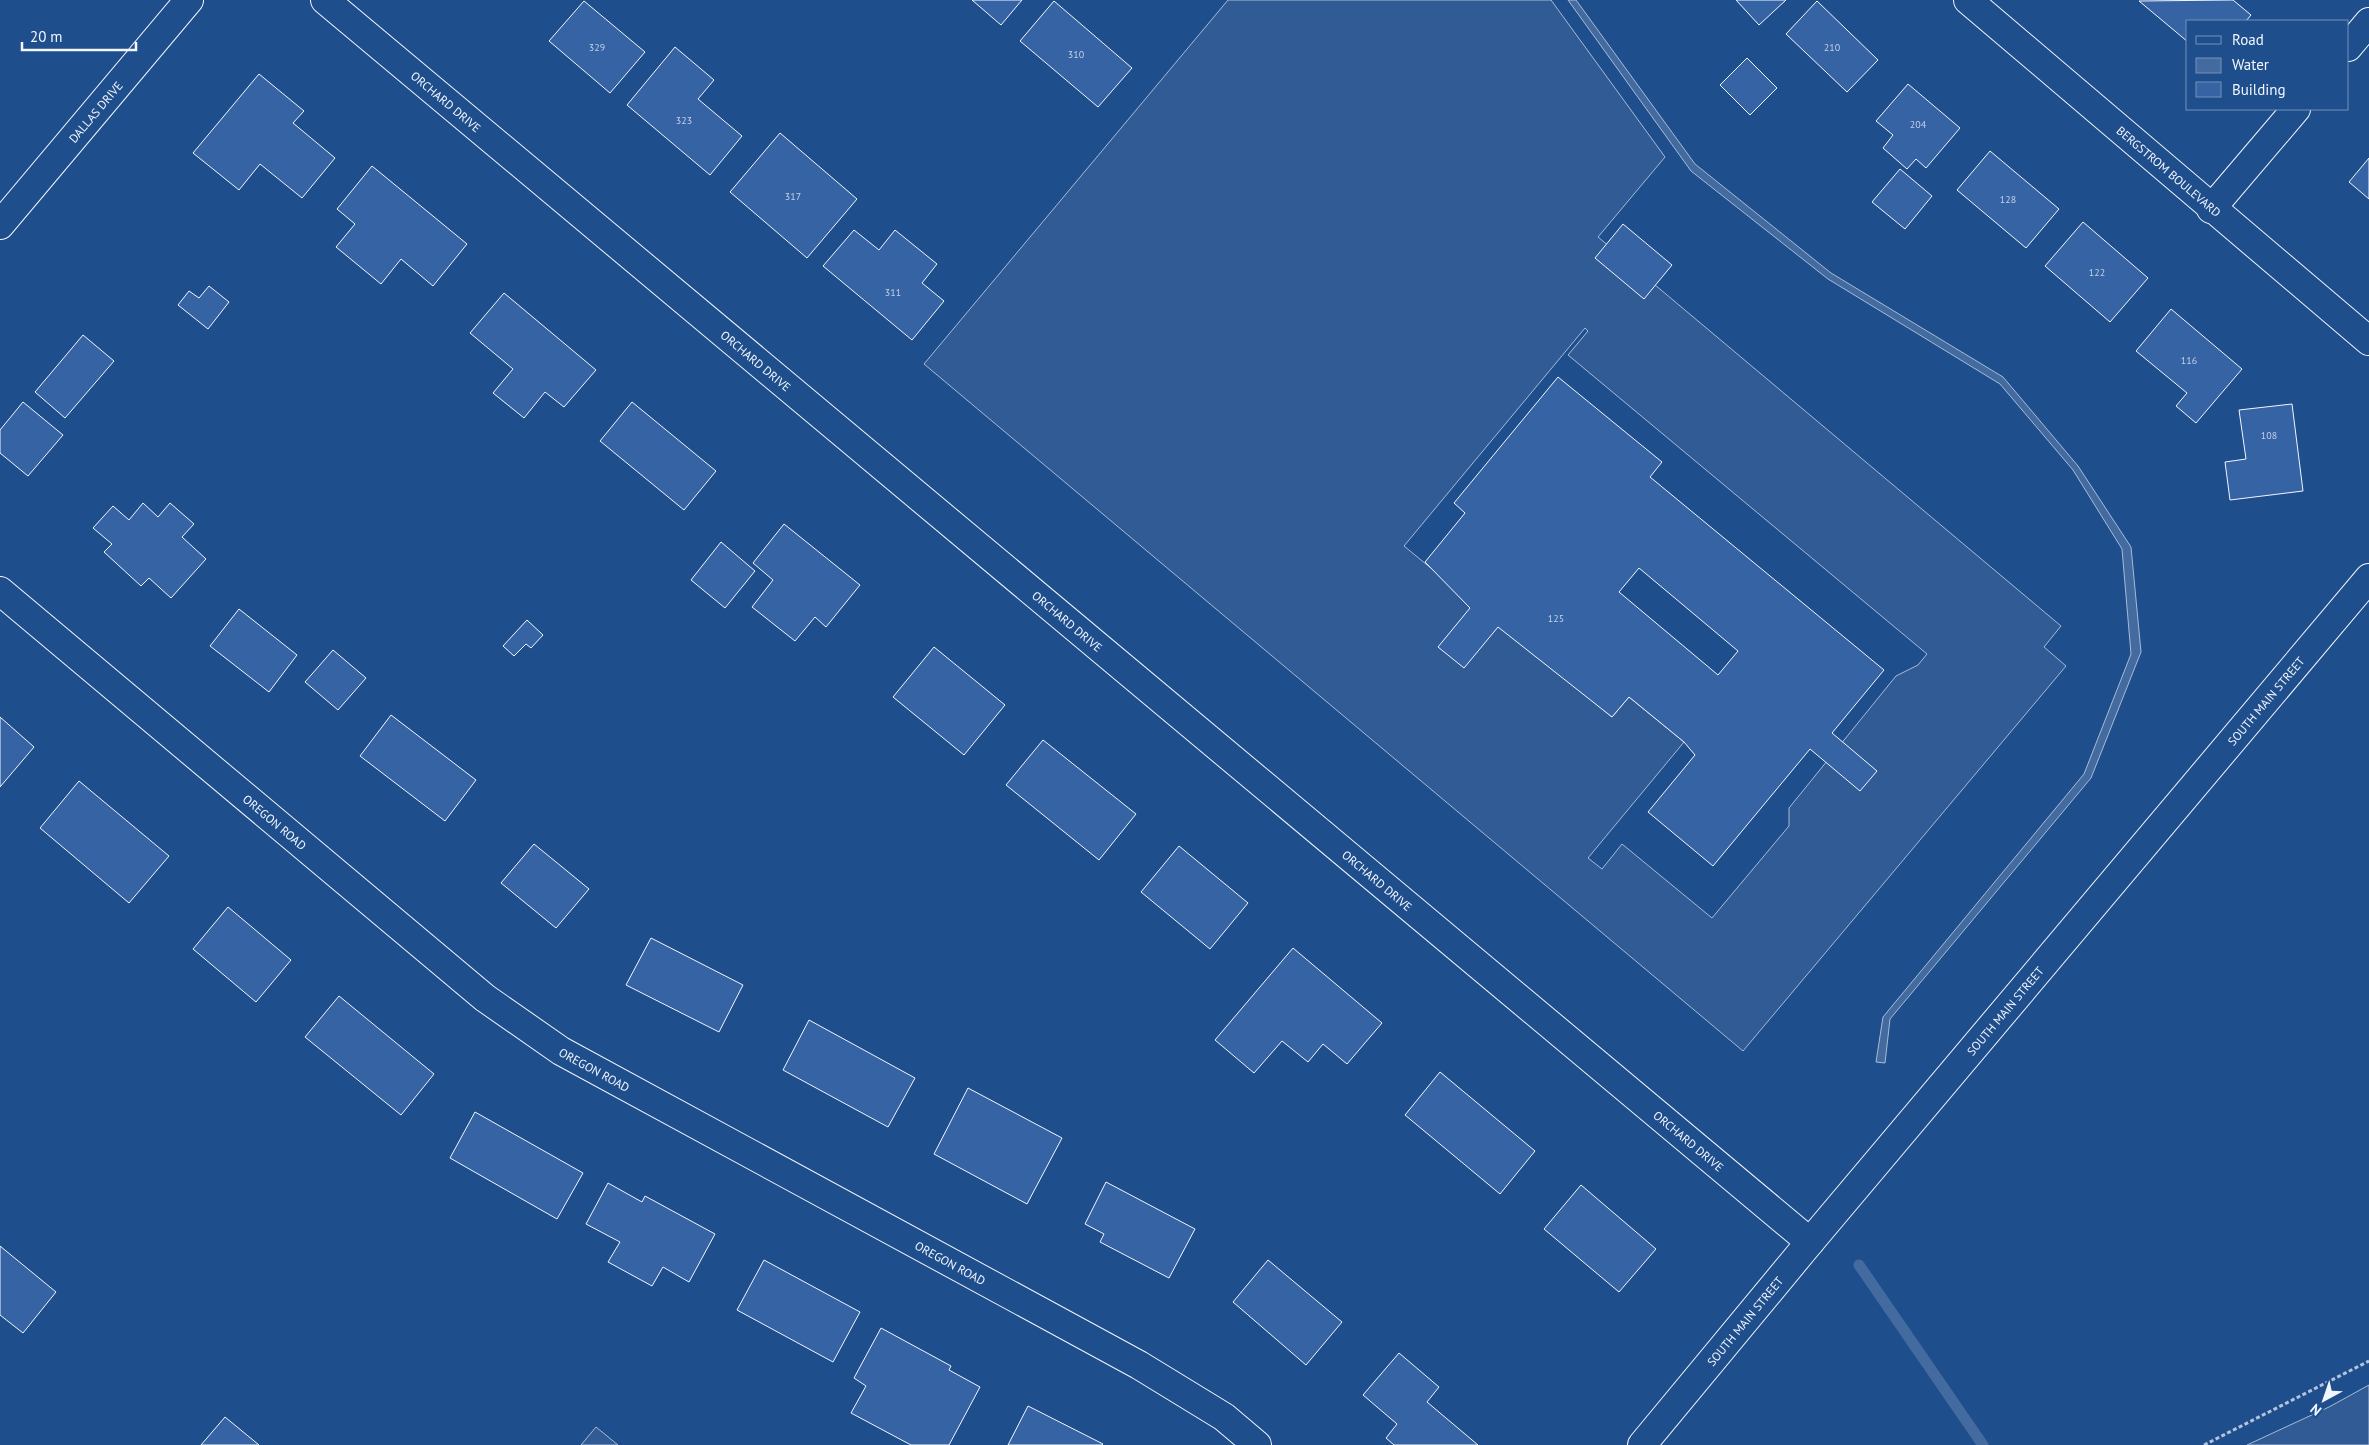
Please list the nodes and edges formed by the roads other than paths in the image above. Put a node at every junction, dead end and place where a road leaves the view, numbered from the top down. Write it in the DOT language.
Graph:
graph roads {
  1 [pos="189,0"];
  2 [pos="325,0"];
  3 [pos="1968,0"];
  4 [pos="2369,22"];
  5 [pos="2349,46"];
  6 [pos="2295,110"];
  7 [pos="2211,208"];
  8 [pos="0,225"];
  9 [pos="2369,341"];
  10 [pos="2369,578"];
  11 [pos="0,591"];
  12 [pos="1810,1242"];
  13 [pos="1257,1445"];
  14 [pos="1642,1445"];
  1 -- 8 [label="street, DALLAS DRIVE"];
  2 -- 12 [label="street, ORCHARD DRIVE"];
  3 -- 7 [label="street, BERGSTROM BOULEVARD"];
  4 -- 5 [label="street"];
  6 -- 7 [label="street"];
  7 -- 9 [label="street, BERGSTROM BOULEVARD"];
  10 -- 12 [label="street, SOUTH MAIN STREET"];
  11 -- 13 [label="street, OREGON ROAD"];
  12 -- 14 [label="street, SOUTH MAIN STREET"];
}
